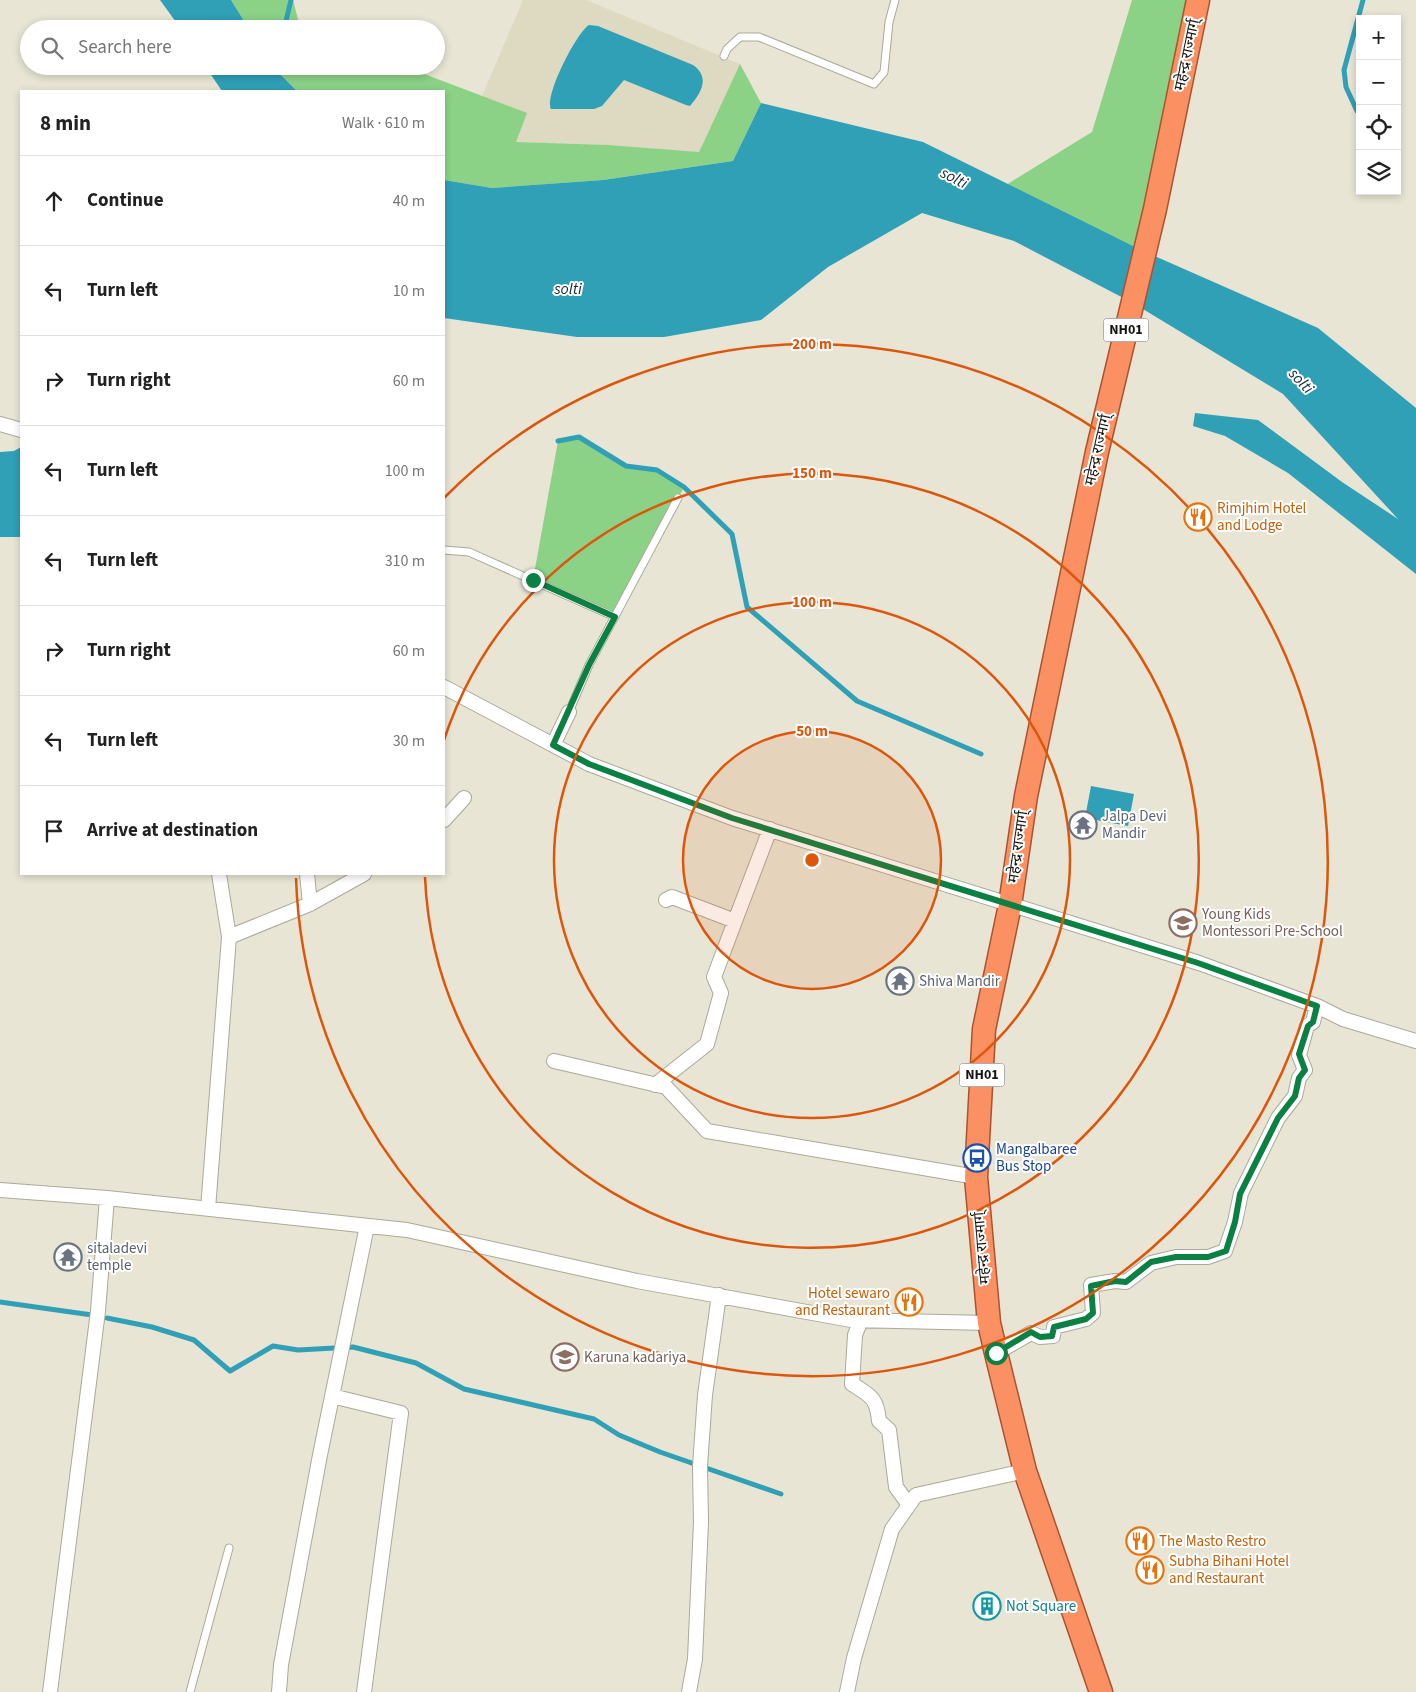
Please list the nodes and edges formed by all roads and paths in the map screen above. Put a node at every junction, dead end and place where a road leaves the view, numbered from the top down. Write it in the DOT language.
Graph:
graph roads {
  1 [pos="895,0"];
  2 [pos="1196,1"];
  3 [pos="724,56"];
  4 [pos="0,424"];
  5 [pos="20,430"];
  6 [pos="678,498"];
  7 [pos="445,550"];
  8 [pos="615,617"];
  9 [pos="445,687"];
  10 [pos="570,712"];
  11 [pos="553,745"];
  12 [pos="464,798"];
  13 [pos="445,819"];
  14 [pos="770,829"];
  15 [pos="219,875"];
  16 [pos="308,875"];
  17 [pos="362,875"];
  18 [pos="666,900"];
  19 [pos="310,904"];
  20 [pos="1010,905"];
  21 [pos="735,921"];
  22 [pos="229,937"];
  23 [pos="1317,1006"];
  24 [pos="1416,1041"];
  25 [pos="554,1061"];
  26 [pos="655,1084"];
  27 [pos="976,1177"];
  28 [pos="0,1190"];
  29 [pos="107,1198"];
  30 [pos="208,1209"];
  31 [pos="367,1226"];
  32 [pos="719,1294"];
  33 [pos="861,1320"];
  34 [pos="989,1323"];
  35 [pos="996,1353"];
  36 [pos="332,1396"];
  37 [pos="1025,1471"];
  38 [pos="909,1505"];
  39 [pos="228,1548"];
  40 [pos="50,1692"];
  41 [pos="190,1692"];
  42 [pos="279,1692"];
  43 [pos="364,1692"];
  44 [pos="689,1692"];
  45 [pos="847,1692"];
  46 [pos="1101,1692"];
  1 -- 3 [label="lane"];
  2 -- 20 [label="highway, महेन्द्र राज्मार्ग् / NH01"];
  4 -- 5 [label="street"];
  6 -- 8 [label="lane"];
  7 -- 8 [label="lane"];
  8 -- 10 [label="lane"];
  9 -- 11 [label="street"];
  10 -- 11 [label="street"];
  11 -- 14 [label="street"];
  12 -- 13 [label="street"];
  14 -- 20 [label="street"];
  14 -- 21 [label="street"];
  15 -- 22 [label="street"];
  16 -- 19 [label="street"];
  17 -- 19 [label="street"];
  18 -- 21 [label="street"];
  19 -- 22 [label="street"];
  20 -- 23 [label="street"];
  20 -- 27 [label="highway, महेन्द्र राज्मार्ग् / NH01"];
  21 -- 26 [label="street"];
  22 -- 30 [label="street"];
  23 -- 24 [label="street"];
  23 -- 35 [label="street"];
  25 -- 26 [label="street"];
  26 -- 27 [label="street"];
  27 -- 34 [label="highway, महेन्द्र राज्मार्ग् / NH01"];
  28 -- 29 [label="street"];
  29 -- 30 [label="street"];
  29 -- 40 [label="street"];
  30 -- 31 [label="street"];
  31 -- 32 [label="street"];
  31 -- 36 [label="street"];
  32 -- 33 [label="street"];
  32 -- 44 [label="street"];
  33 -- 34 [label="street"];
  33 -- 38 [label="street"];
  34 -- 35 [label="highway, महेन्द्र राज्मार्ग् / NH01"];
  35 -- 37 [label="highway, महेन्द्र राज्मार्ग् / NH01"];
  36 -- 42 [label="street"];
  36 -- 43 [label="street"];
  37 -- 38 [label="street"];
  37 -- 46 [label="highway, महेन्द्र राज्मार्ग् / NH01"];
  38 -- 45 [label="street"];
  39 -- 41 [label="lane"];
}
